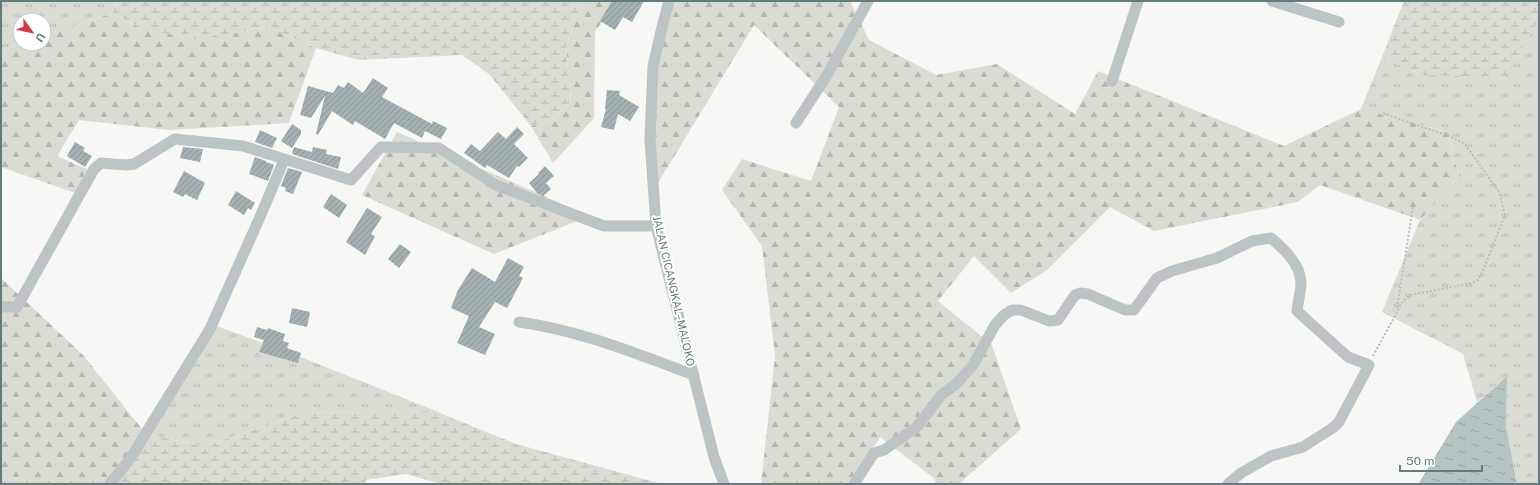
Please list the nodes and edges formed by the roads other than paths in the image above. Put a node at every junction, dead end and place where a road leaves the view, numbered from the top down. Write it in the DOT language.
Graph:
graph roads {
  1 [pos="669,1"];
  2 [pos="868,1"];
  3 [pos="1138,1"];
  4 [pos="1272,1"];
  5 [pos="1339,22"];
  6 [pos="1112,81"];
  7 [pos="796,123"];
  8 [pos="284,160"];
  9 [pos="656,226"];
  10 [pos="1,307"];
  11 [pos="519,322"];
  12 [pos="694,374"];
  13 [pos="110,484"];
  14 [pos="724,484"];
  15 [pos="854,484"];
  16 [pos="1228,484"];
  1 -- 9 [label="street, JALAN CICANGKAL–MALOKO"];
  2 -- 7 [label="street"];
  3 -- 6 [label="street"];
  4 -- 5 [label="street"];
  8 -- 9 [label="street"];
  8 -- 10 [label="street"];
  8 -- 13 [label="street"];
  9 -- 12 [label="street, JALAN CICANGKAL–MALOKO"];
  11 -- 12 [label="street"];
  12 -- 14 [label="street, JALAN CICANGKAL–MALOKO"];
  15 -- 16 [label="street"];
}
